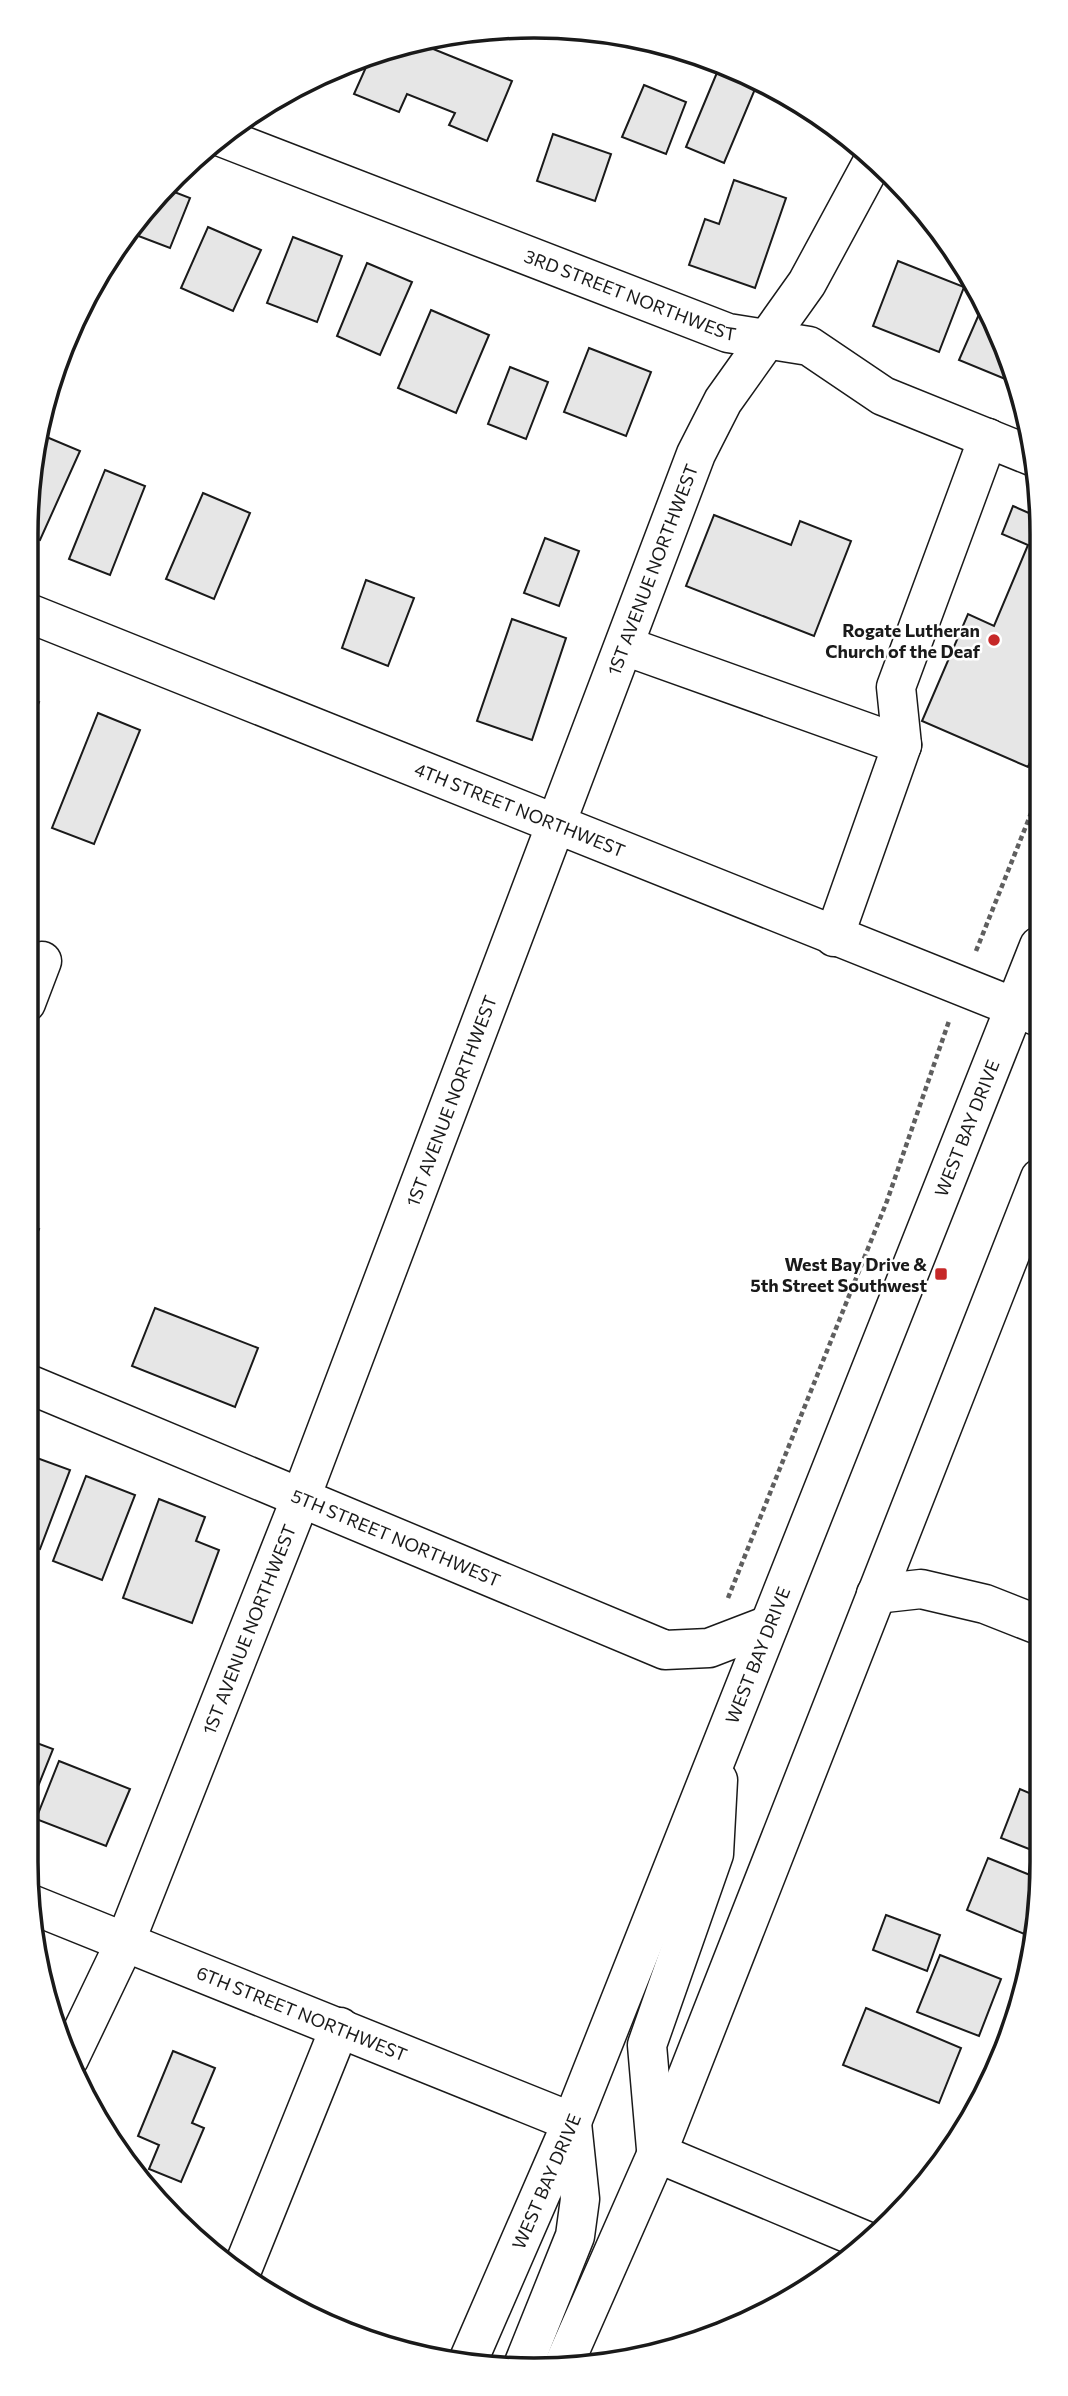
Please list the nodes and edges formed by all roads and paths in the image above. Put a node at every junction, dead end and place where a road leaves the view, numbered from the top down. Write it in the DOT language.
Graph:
graph roads {
  1 [pos="232,141"];
  2 [pos="869,169"];
  3 [pos="769,341"];
  4 [pos="988,438"];
  5 [pos="1022,452"];
  6 [pos="38,617"];
  7 [pos="625,646"];
  8 [pos="902,745"];
  9 [pos="1030,816"];
  10 [pos="554,824"];
  11 [pos="834,937"];
  12 [pos="42,961"];
  13 [pos="38,972"];
  14 [pos="961,986"];
  15 [pos="1027,1012"];
  16 [pos="1030,1203"];
  17 [pos="38,1388"];
  18 [pos="300,1500"];
  19 [pos="876,1594"];
  20 [pos="1030,1622"];
  21 [pos="769,1625"];
  22 [pos="709,1648"];
  23 [pos="720,1750"];
  24 [pos="41,1908"];
  25 [pos="126,1940"];
  26 [pos="340,2027"];
  27 [pos="74,2048"];
  28 [pos="572,2122"];
  29 [pos="657,2153"];
  30 [pos="858,2238"];
  31 [pos="245,2264"];
  32 [pos="471,2353"];
  33 [pos="568,2356"];
  34 [pos="526,2358"];
  1 -- 3 [label="street, 3RD STREET NORTHWEST"];
  2 -- 3 [label="street, 1ST AVENUE NORTHWEST"];
  3 -- 4 [label="street, 3RD STREET NORTHWEST"];
  3 -- 7 [label="street, 1ST AVENUE NORTHWEST"];
  4 -- 5 [label="street, 3RD STREET NORTHWEST"];
  4 -- 8 [label="street"];
  6 -- 10 [label="street, 4TH STREET NORTHWEST"];
  7 -- 8 [label="street"];
  7 -- 10 [label="street, 1ST AVENUE NORTHWEST"];
  8 -- 11 [label="street"];
  9 -- 14 [label="path"];
  10 -- 11 [label="street, 4TH STREET NORTHWEST"];
  10 -- 18 [label="street, 1ST AVENUE NORTHWEST"];
  11 -- 14 [label="street, 4TH STREET NORTHWEST"];
  12 -- 13 [label="street"];
  14 -- 15 [label="street, 4TH STREET NORTHWEST"];
  14 -- 22 [label="path"];
  15 -- 21 [label="street, WEST BAY DRIVE"];
  16 -- 19 [label="street"];
  17 -- 18 [label="street, 5TH STREET NORTHWEST"];
  18 -- 22 [label="street, 5TH STREET NORTHWEST"];
  18 -- 25 [label="street, 1ST AVENUE NORTHWEST"];
  19 -- 20 [label="street"];
  19 -- 29 [label="street"];
  21 -- 22 [label="street, 5TH STREET NORTHWEST"];
  21 -- 23 [label="street, WEST BAY DRIVE"];
  23 -- 28 [label="street, WEST BAY DRIVE"];
  23 -- 29 [label="street"];
  24 -- 25 [label="street, 6TH STREET NORTHWEST"];
  25 -- 26 [label="street, 6TH STREET NORTHWEST"];
  25 -- 27 [label="street, 1ST AVENUE NORTHWEST"];
  26 -- 28 [label="street, 6TH STREET NORTHWEST"];
  26 -- 31 [label="street"];
  28 -- 32 [label="street, WEST BAY DRIVE"];
  28 -- 34 [label="street"];
  29 -- 30 [label="street"];
  29 -- 33 [label="street"];
}
